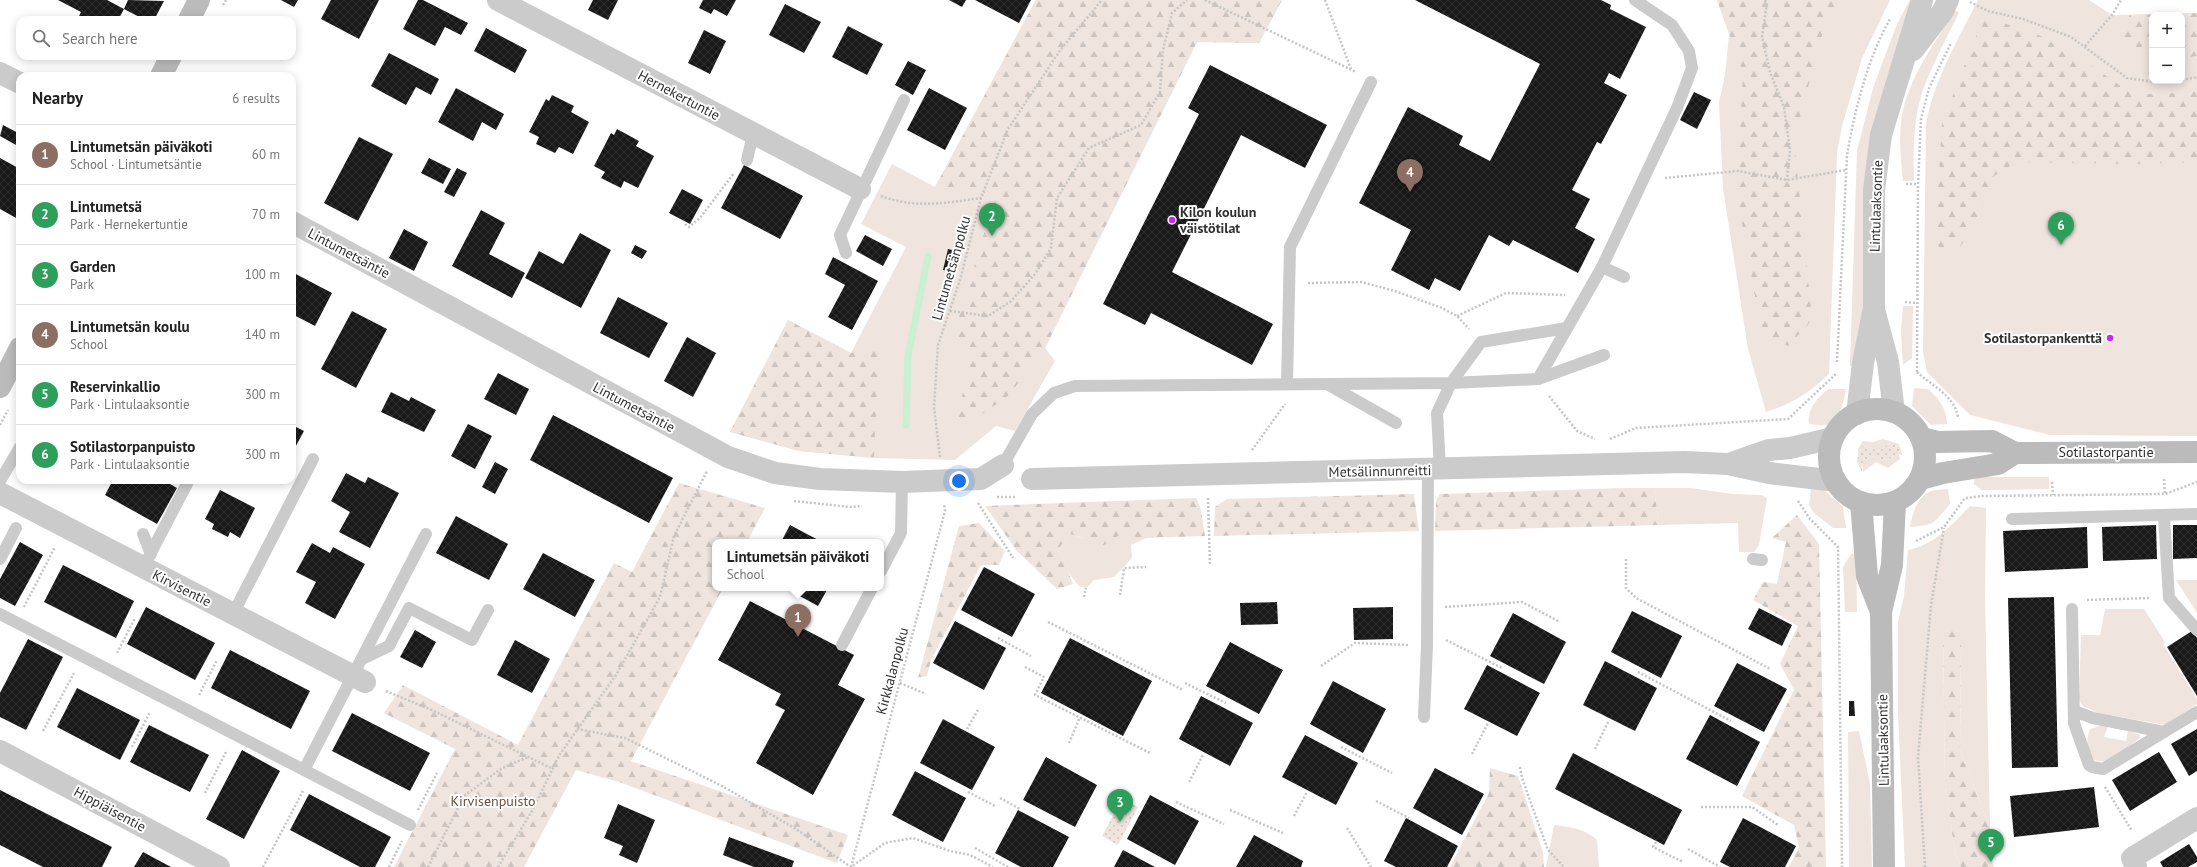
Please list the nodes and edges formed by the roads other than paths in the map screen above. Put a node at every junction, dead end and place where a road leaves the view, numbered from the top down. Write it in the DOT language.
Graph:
graph roads {
  1 [pos="200,0"];
  2 [pos="498,0"];
  3 [pos="1635,0"];
  4 [pos="1922,0"];
  5 [pos="1958,4"];
  6 [pos="191,16"];
  7 [pos="169,60"];
  8 [pos="1905,60"];
  9 [pos="163,72"];
  10 [pos="0,73"];
  11 [pos="16,81"];
  12 [pos="1371,82"];
  13 [pos="904,100"];
  14 [pos="753,134"];
  15 [pos="747,160"];
  16 [pos="860,189"];
  17 [pos="296,224"];
  18 [pos="846,253"];
  19 [pos="1602,267"];
  20 [pos="1624,277"];
  21 [pos="1874,308"];
  22 [pos="1567,328"];
  23 [pos="1604,355"];
  24 [pos="16,356"];
  25 [pos="1538,379"];
  26 [pos="1326,383"];
  27 [pos="1451,383"];
  28 [pos="1287,384"];
  29 [pos="0,387"];
  30 [pos="1894,412"];
  31 [pos="1857,414"];
  32 [pos="1396,423"];
  33 [pos="1833,438"];
  34 [pos="1922,438"];
  35 [pos="2197,452"];
  36 [pos="2015,453"];
  37 [pos="313,459"];
  38 [pos="16,460"];
  39 [pos="1728,464"];
  40 [pos="1003,465"];
  41 [pos="1434,469"];
  42 [pos="1920,479"];
  43 [pos="0,481"];
  44 [pos="1836,481"];
  45 [pos="902,482"];
  46 [pos="187,484"];
  47 [pos="1027,488"];
  48 [pos="0,493"];
  49 [pos="1861,502"];
  50 [pos="1895,502"];
  51 [pos="2197,514"];
  52 [pos="2164,516"];
  53 [pos="2012,519"];
  54 [pos="16,528"];
  55 [pos="143,534"];
  56 [pos="426,534"];
  57 [pos="0,559"];
  58 [pos="147,561"];
  59 [pos="884,565"];
  60 [pos="870,591"];
  61 [pos="2072,609"];
  62 [pos="488,610"];
  63 [pos="1881,612"];
  64 [pos="0,614"];
  65 [pos="233,614"];
  66 [pos="2197,630"];
  67 [pos="842,645"];
  68 [pos="360,672"];
  69 [pos="2074,711"];
  70 [pos="2197,712"];
  71 [pos="1424,717"];
  72 [pos="2164,732"];
  73 [pos="0,751"];
  74 [pos="308,772"];
  75 [pos="2197,818"];
  76 [pos="410,825"];
  77 [pos="219,867"];
  78 [pos="1884,867"];
  79 [pos="2136,867"];
  1 -- 6 [label="street"];
  2 -- 14 [label="street, Hernekertuntie"];
  3 -- 19 [label="lane"];
  4 -- 8 [label="street, Lintulaaksontie"];
  5 -- 8 [label="street, Lintulaaksontie"];
  7 -- 9 [label="street"];
  8 -- 21 [label="street, Lintulaaksontie"];
  10 -- 11 [label="street"];
  12 -- 28 [label="lane"];
  13 -- 16 [label="lane"];
  14 -- 15 [label="lane"];
  14 -- 16 [label="street, Hernekertuntie"];
  16 -- 18 [label="lane"];
  17 -- 45 [label="street, Lintumetsäntie"];
  19 -- 20 [label="lane"];
  19 -- 22 [label="lane"];
  21 -- 30 [label="street, Lintulaaksontie"];
  21 -- 31 [label="street, Lintulaaksontie"];
  22 -- 25 [label="lane"];
  22 -- 27 [label="lane"];
  23 -- 25 [label="lane"];
  24 -- 29 [label="street"];
  25 -- 27 [label="lane"];
  26 -- 27 [label="lane"];
  26 -- 28 [label="lane"];
  26 -- 32 [label="lane"];
  27 -- 41 [label="lane"];
  28 -- 40 [label="lane"];
  30 -- 31 [label="street"];
  30 -- 34 [label="street"];
  31 -- 33 [label="street"];
  33 -- 39 [label="street, Metsälinnunreitti"];
  33 -- 44 [label="street"];
  34 -- 36 [label="street, Sotilastorpantie"];
  34 -- 42 [label="street"];
  35 -- 36 [label="street, Sotilastorpantie"];
  36 -- 42 [label="street"];
  37 -- 65 [label="lane"];
  38 -- 43 [label="lane"];
  39 -- 41 [label="street, Metsälinnunreitti"];
  39 -- 44 [label="street, Metsälinnunreitti"];
  40 -- 45 [label="street, Lintumetsäntie"];
  41 -- 47 [label="street, Metsälinnunreitti"];
  41 -- 71 [label="lane"];
  42 -- 50 [label="street"];
  44 -- 49 [label="street"];
  45 -- 59 [label="lane"];
  46 -- 58 [label="lane"];
  48 -- 58 [label="street, Kirvisentie"];
  49 -- 50 [label="street"];
  49 -- 63 [label="street, Lintulaaksontie"];
  50 -- 63 [label="street, Lintulaaksontie"];
  51 -- 52 [label="lane"];
  52 -- 53 [label="lane"];
  52 -- 66 [label="lane"];
  54 -- 57 [label="lane"];
  55 -- 58 [label="lane"];
  56 -- 68 [label="lane"];
  58 -- 65 [label="street, Kirvisentie"];
  60 -- 67 [label="lane"];
  61 -- 69 [label="lane"];
  62 -- 68 [label="lane"];
  63 -- 78 [label="street, Lintulaaksontie"];
  64 -- 74 [label="lane"];
  65 -- 68 [label="street, Kirvisentie"];
  68 -- 74 [label="lane"];
  69 -- 72 [label="lane"];
  69 -- 72 [label="lane"];
  70 -- 72 [label="lane"];
  73 -- 77 [label="street, Hippiäisentie"];
  74 -- 76 [label="lane"];
  75 -- 79 [label="street"];
}
